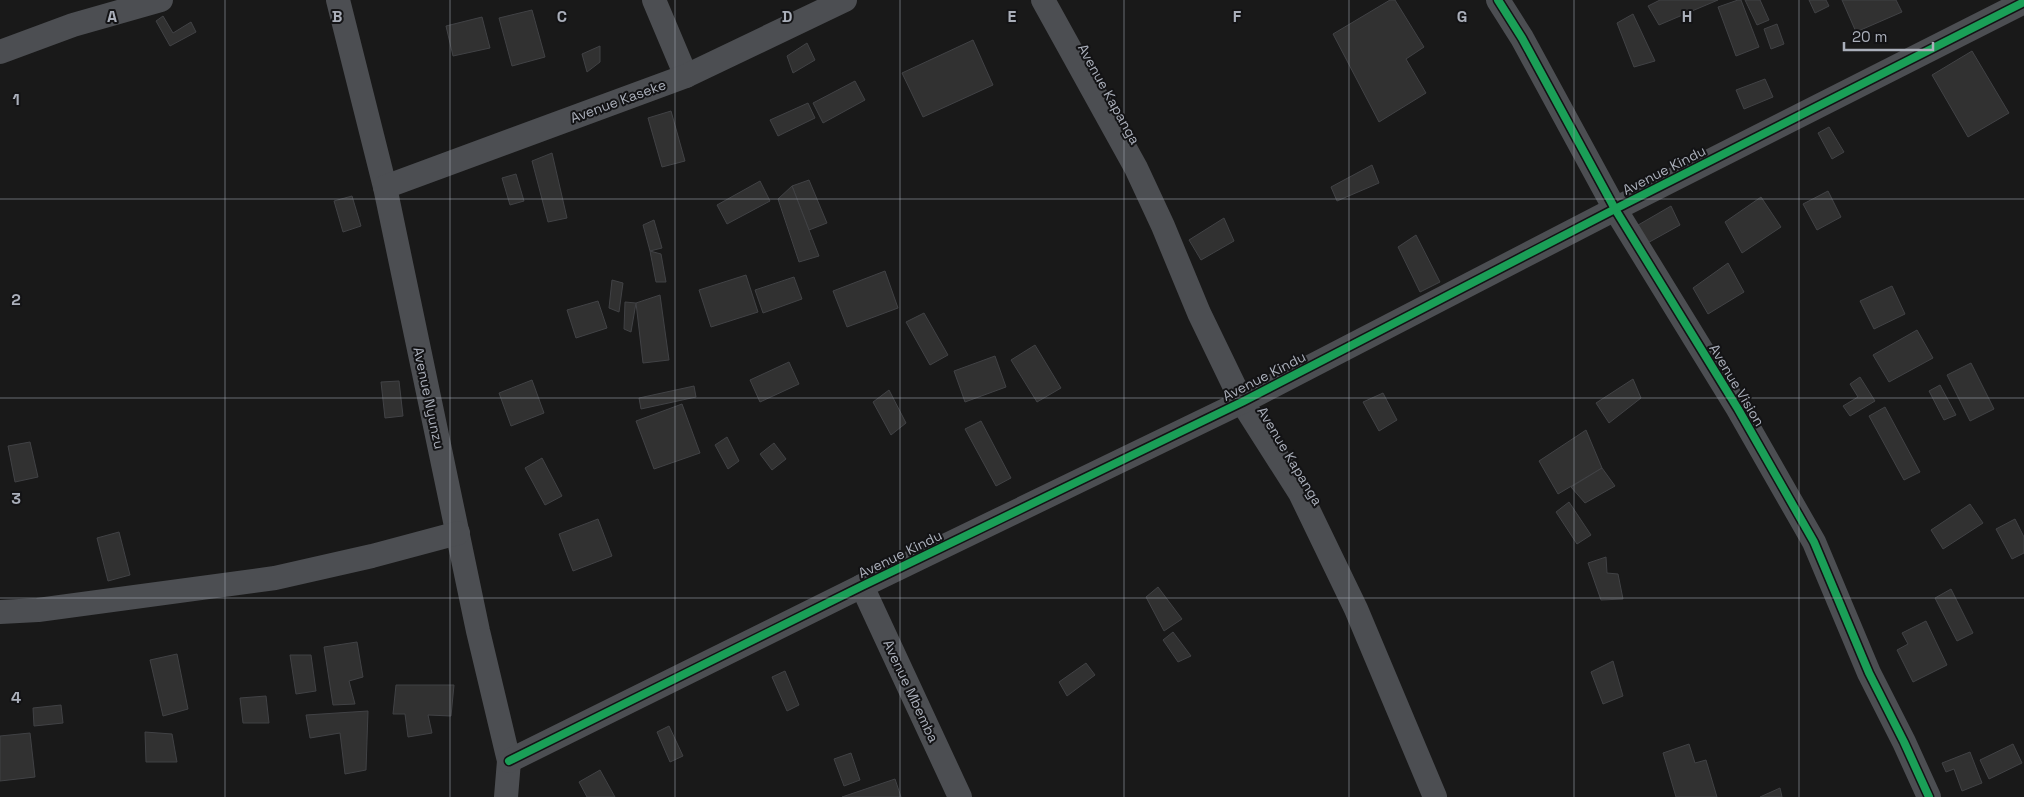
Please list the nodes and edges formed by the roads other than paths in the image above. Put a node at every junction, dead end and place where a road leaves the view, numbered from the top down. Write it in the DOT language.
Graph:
graph roads {
  1 [pos="161,0"];
  2 [pos="338,0"];
  3 [pos="654,0"];
  4 [pos="845,0"];
  5 [pos="1043,0"];
  6 [pos="1498,0"];
  7 [pos="2021,4"];
  8 [pos="0,52"];
  9 [pos="686,76"];
  10 [pos="385,187"];
  11 [pos="1615,209"];
  12 [pos="1242,402"];
  13 [pos="458,533"];
  14 [pos="862,586"];
  15 [pos="0,612"];
  16 [pos="509,761"];
  17 [pos="506,797"];
  18 [pos="960,797"];
  19 [pos="1435,797"];
  20 [pos="1929,797"];
  1 -- 8 [label="street"];
  2 -- 10 [label="street, Avenue Nyunzu"];
  3 -- 9 [label="street"];
  4 -- 9 [label="street, Avenue Kaseke"];
  5 -- 12 [label="street, Avenue Kapanga"];
  6 -- 11 [label="street, Avenue Vision"];
  7 -- 11 [label="street, Avenue Kindu"];
  9 -- 10 [label="street, Avenue Kaseke"];
  10 -- 13 [label="street, Avenue Nyunzu"];
  11 -- 12 [label="street, Avenue Kindu"];
  11 -- 20 [label="street, Avenue Vision"];
  12 -- 14 [label="street, Avenue Kindu"];
  12 -- 19 [label="street, Avenue Kapanga"];
  13 -- 15 [label="street"];
  13 -- 16 [label="street, Avenue Nyunzu"];
  14 -- 16 [label="street, Avenue Kindu"];
  14 -- 18 [label="street, Avenue Mbemba"];
  16 -- 17 [label="street, Avenue Nyunzu"];
}
